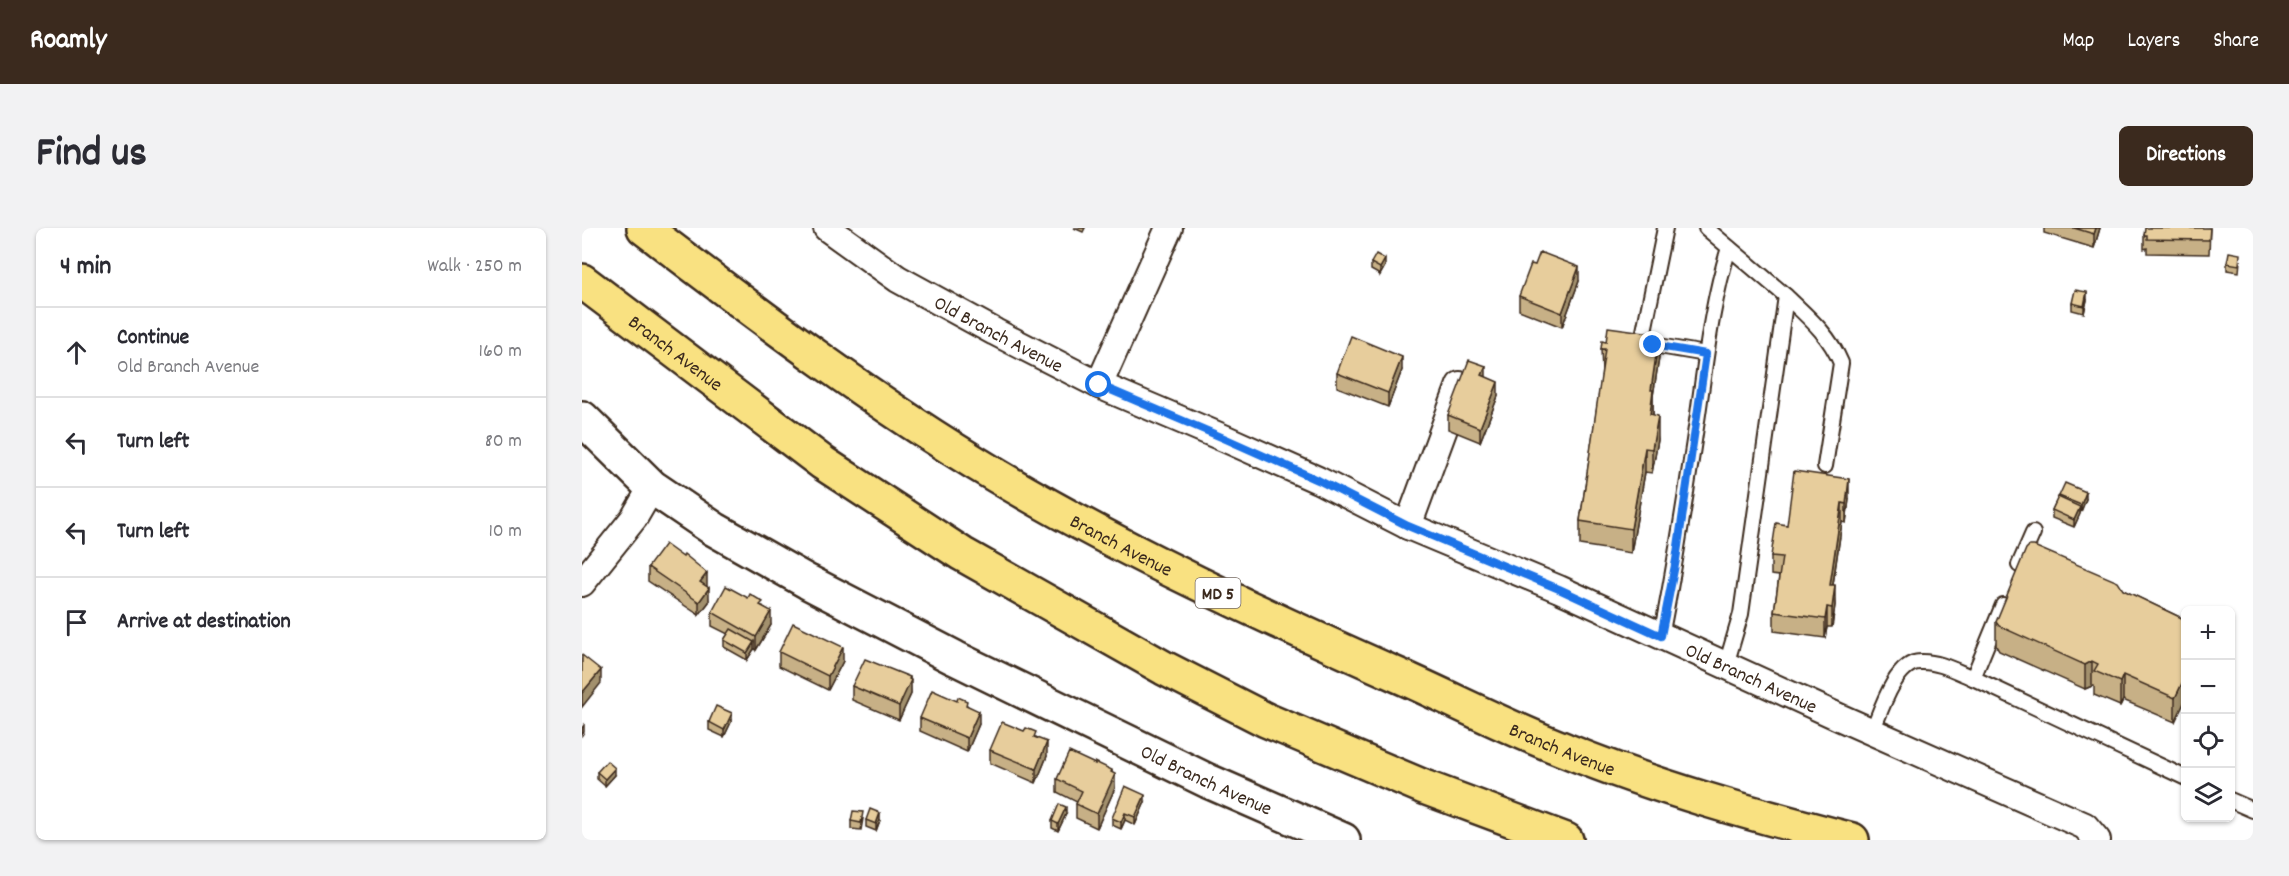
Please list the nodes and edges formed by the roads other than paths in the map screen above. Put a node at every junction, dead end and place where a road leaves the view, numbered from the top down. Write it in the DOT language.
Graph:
graph roads {
  1 [pos="644,228"];
  2 [pos="826,228"];
  3 [pos="1168,228"];
  4 [pos="1665,228"];
  5 [pos="1706,228"];
  6 [pos="1729,248"];
  7 [pos="582,281"];
  8 [pos="1786,296"];
  9 [pos="1706,354"];
  10 [pos="1466,368"];
  11 [pos="1099,385"];
  12 [pos="582,418"];
  13 [pos="1825,466"];
  14 [pos="652,487"];
  15 [pos="1408,526"];
  16 [pos="2033,533"];
  17 [pos="2016,575"];
  18 [pos="582,583"];
  19 [pos="2007,595"];
  20 [pos="1661,636"];
  21 [pos="1726,665"];
  22 [pos="1973,678"];
  23 [pos="1872,732"];
  24 [pos="2181,776"];
  25 [pos="2235,802"];
  26 [pos="2253,810"];
  27 [pos="1343,840"];
  28 [pos="1566,840"];
  29 [pos="1852,840"];
  30 [pos="2097,840"];
  1 -- 29 [label="highway, Branch Avenue / MD 5"];
  2 -- 11 [label="street, Old Branch Avenue"];
  3 -- 11 [label="street"];
  4 -- 9 [label="lane"];
  5 -- 6 [label="lane"];
  6 -- 8 [label="lane"];
  6 -- 9 [label="lane"];
  7 -- 28 [label="highway, Branch Avenue"];
  8 -- 13 [label="lane"];
  8 -- 21 [label="lane"];
  9 -- 20 [label="lane"];
  10 -- 15 [label="street"];
  11 -- 15 [label="street, Old Branch Avenue"];
  12 -- 14 [label="street, Old Branch Avenue"];
  14 -- 18 [label="street"];
  14 -- 27 [label="street, Old Branch Avenue"];
  15 -- 20 [label="street, Old Branch Avenue"];
  16 -- 17 [label="lane"];
  19 -- 22 [label="lane"];
  20 -- 21 [label="street, Old Branch Avenue"];
  21 -- 23 [label="street, Old Branch Avenue"];
  22 -- 23 [label="lane"];
  22 -- 24 [label="lane"];
  23 -- 30 [label="street, Old Branch Avenue"];
  25 -- 26 [label="lane"];
}
